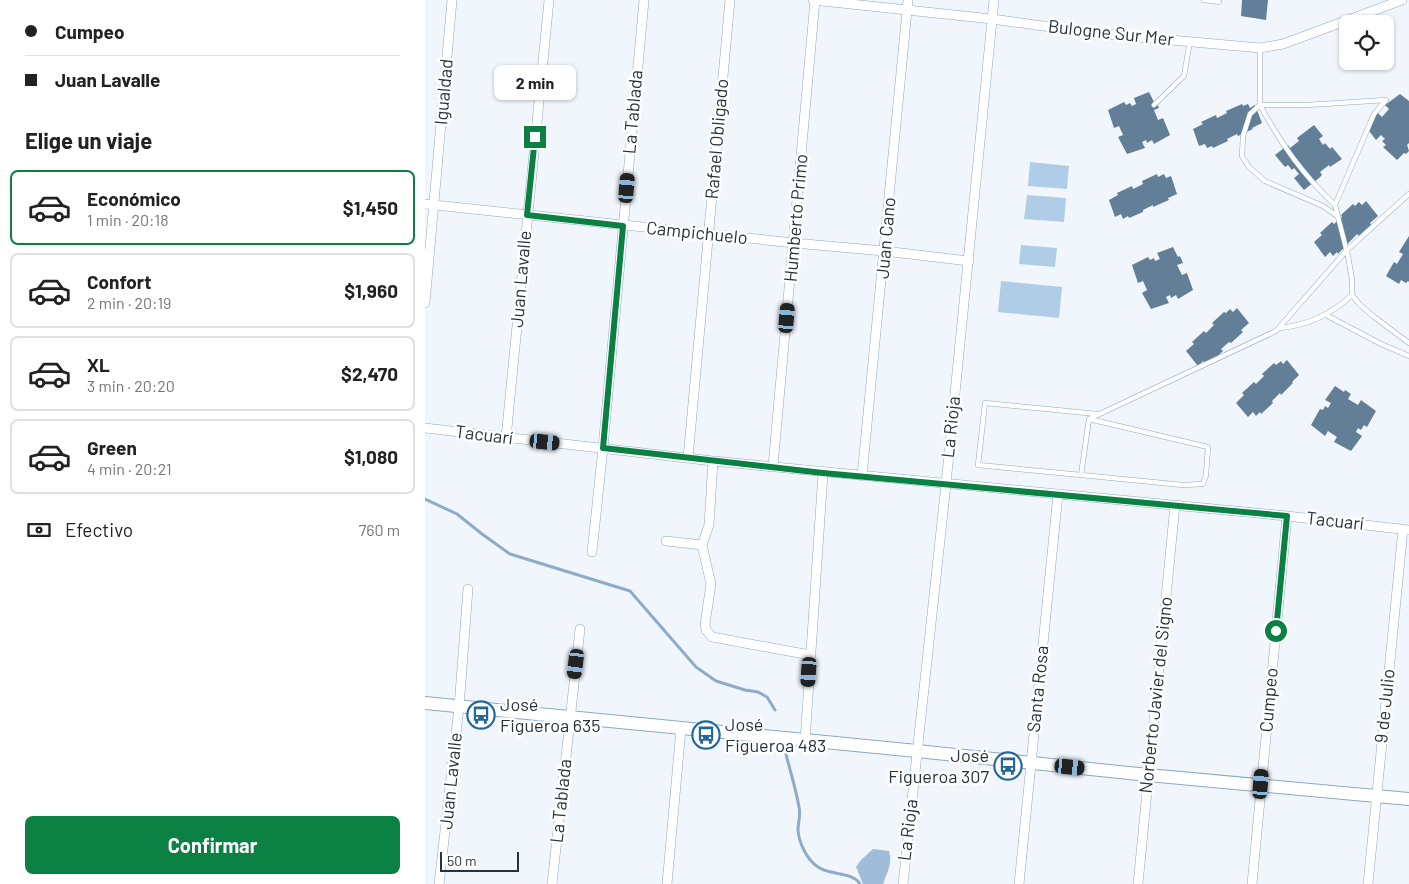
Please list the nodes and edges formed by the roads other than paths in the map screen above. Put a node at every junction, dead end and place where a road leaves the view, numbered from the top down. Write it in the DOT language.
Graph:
graph roads {
  1 [pos="452,0"];
  2 [pos="549,0"];
  3 [pos="643,0"];
  4 [pos="730,0"];
  5 [pos="814,0"];
  6 [pos="908,0"];
  7 [pos="994,0"];
  8 [pos="1204,0"];
  9 [pos="1402,0"];
  10 [pos="1219,2"];
  11 [pos="907,10"];
  12 [pos="992,19"];
  13 [pos="1190,41"];
  14 [pos="1261,48"];
  15 [pos="1260,105"];
  16 [pos="1154,106"];
  17 [pos="1409,194"];
  18 [pos="429,205"];
  19 [pos="1335,205"];
  20 [pos="527,215"];
  21 [pos="1337,216"];
  22 [pos="623,226"];
  23 [pos="708,234"];
  24 [pos="794,244"];
  25 [pos="1347,250"];
  26 [pos="884,251"];
  27 [pos="969,261"];
  28 [pos="1352,295"];
  29 [pos="425,303"];
  30 [pos="1327,315"];
  31 [pos="1280,328"];
  32 [pos="1409,343"];
  33 [pos="1409,356"];
  34 [pos="1099,415"];
  35 [pos="1089,419"];
  36 [pos="425,428"];
  37 [pos="506,438"];
  38 [pos="603,448"];
  39 [pos="688,458"];
  40 [pos="713,461"];
  41 [pos="773,466"];
  42 [pos="823,473"];
  43 [pos="1081,475"];
  44 [pos="863,476"];
  45 [pos="946,484"];
  46 [pos="1058,494"];
  47 [pos="1175,505"];
  48 [pos="1287,516"];
  49 [pos="1406,529"];
  50 [pos="666,541"];
  51 [pos="702,545"];
  52 [pos="591,552"];
  53 [pos="468,589"];
  54 [pos="580,629"];
  55 [pos="810,655"];
  56 [pos="425,704"];
  57 [pos="459,707"];
  58 [pos="569,718"];
  59 [pos="681,729"];
  60 [pos="805,741"];
  61 [pos="917,751"];
  62 [pos="1030,763"];
  63 [pos="1148,776"];
  64 [pos="1261,784"];
  65 [pos="1376,795"];
  66 [pos="1409,799"];
  67 [pos="439,884"];
  68 [pos="552,884"];
  69 [pos="667,884"];
  70 [pos="903,884"];
  71 [pos="1019,884"];
  72 [pos="1138,884"];
  73 [pos="1252,884"];
  74 [pos="1368,884"];
  1 -- 18 [label="street, Igualdad"];
  2 -- 20 [label="street, Juan Lavalle"];
  3 -- 22 [label="street, La Tablada"];
  4 -- 23 [label="street, Rafael Obligado"];
  5 -- 11 [label="street, Bulogne Sur Mer"];
  5 -- 24 [label="street, Humberto Primo"];
  6 -- 11 [label="street, Juan Cano"];
  7 -- 12 [label="street, La Rioja"];
  8 -- 10 [label="lane"];
  9 -- 14 [label="street, Bulogne Sur Mer"];
  11 -- 12 [label="street, Bulogne Sur Mer"];
  11 -- 26 [label="street, Juan Cano"];
  12 -- 13 [label="street, Bulogne Sur Mer"];
  12 -- 27 [label="street, La Rioja"];
  13 -- 14 [label="street, Bulogne Sur Mer"];
  13 -- 16 [label="lane"];
  14 -- 15 [label="lane"];
  15 -- 19 [label="lane"];
  15 -- 19 [label="lane"];
  15 -- 21 [label="lane"];
  17 -- 25 [label="lane"];
  18 -- 20 [label="street, Campichuelo"];
  18 -- 29 [label="street, Igualdad"];
  19 -- 21 [label="lane"];
  20 -- 22 [label="street, Campichuelo"];
  20 -- 37 [label="street, Juan Lavalle"];
  21 -- 25 [label="lane"];
  22 -- 23 [label="street, Campichuelo"];
  22 -- 38 [label="street, La Tablada"];
  23 -- 24 [label="street, Campichuelo"];
  23 -- 39 [label="street, Rafael Obligado"];
  24 -- 26 [label="street, Campichuelo"];
  24 -- 41 [label="street, Humberto Primo"];
  25 -- 28 [label="lane"];
  25 -- 31 [label="lane"];
  26 -- 27 [label="street, Campichuelo"];
  26 -- 44 [label="street, Juan Cano"];
  27 -- 45 [label="street, La Rioja"];
  28 -- 30 [label="lane"];
  28 -- 32 [label="lane"];
  30 -- 31 [label="lane"];
  30 -- 33 [label="lane"];
  31 -- 34 [label="lane"];
  34 -- 35 [label="lane"];
  34 -- 43 [label="lane"];
  35 -- 43 [label="lane"];
  35 -- 43 [label="lane"];
  36 -- 37 [label="street, Tacuarí"];
  37 -- 38 [label="street, Tacuarí"];
  38 -- 39 [label="street, Tacuarí"];
  38 -- 52 [label="street, La Tablada"];
  39 -- 40 [label="street, Tacuarí"];
  40 -- 41 [label="street, Tacuarí"];
  40 -- 51 [label="street"];
  41 -- 42 [label="street, Tacuarí"];
  42 -- 44 [label="street, Tacuarí"];
  42 -- 55 [label="street"];
  44 -- 45 [label="street, Tacuarí"];
  45 -- 46 [label="street, Tacuarí"];
  45 -- 61 [label="street, La Rioja"];
  46 -- 47 [label="street, Tacuarí"];
  46 -- 62 [label="street, Santa Rosa"];
  47 -- 48 [label="street, Tacuarí"];
  47 -- 63 [label="street, Norberto Javier del Signo"];
  48 -- 49 [label="street, Tacuarí"];
  48 -- 64 [label="street, Cumpeo"];
  49 -- 65 [label="street, 9 de Julio"];
  50 -- 51 [label="street"];
  51 -- 55 [label="street"];
  53 -- 57 [label="street, Juan Lavalle"];
  54 -- 58 [label="street, La Tablada"];
  55 -- 60 [label="street"];
  56 -- 57 [label="main road"];
  57 -- 58 [label="main road"];
  57 -- 67 [label="street, Juan Lavalle"];
  58 -- 59 [label="main road"];
  58 -- 68 [label="street, La Tablada"];
  59 -- 60 [label="main road"];
  59 -- 69 [label="street"];
  60 -- 61 [label="main road"];
  61 -- 62 [label="main road"];
  61 -- 70 [label="street, La Rioja"];
  62 -- 63 [label="main road"];
  62 -- 71 [label="street, Santa Rosa"];
  63 -- 64 [label="main road"];
  63 -- 72 [label="street, Norberto Javier del Signo"];
  64 -- 65 [label="main road"];
  64 -- 73 [label="street, Cumpeo"];
  65 -- 66 [label="main road"];
  65 -- 74 [label="street, 9 de Julio"];
}
